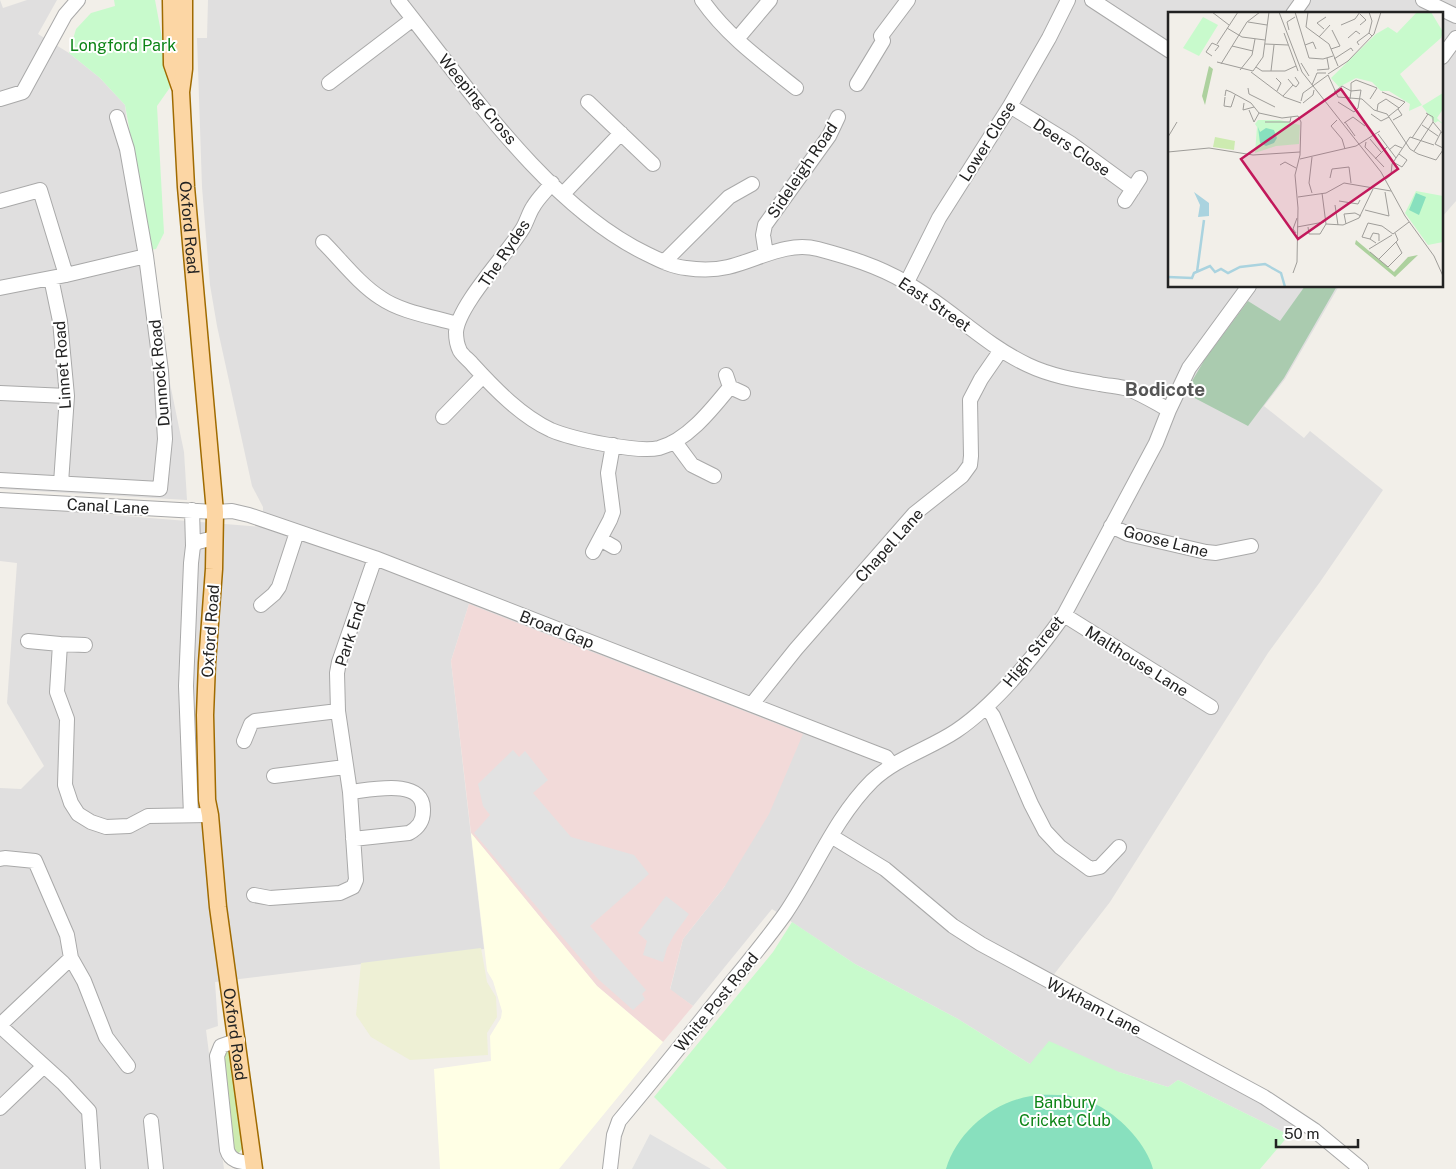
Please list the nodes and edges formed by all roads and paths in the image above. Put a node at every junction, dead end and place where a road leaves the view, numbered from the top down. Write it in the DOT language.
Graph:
graph roads {
  1 [pos="78,0"];
  2 [pos="171,0"];
  3 [pos="184,0"];
  4 [pos="398,0"];
  5 [pos="702,0"];
  6 [pos="770,0"];
  7 [pos="908,0"];
  8 [pos="1068,0"];
  9 [pos="1092,0"];
  10 [pos="1303,0"];
  11 [pos="1423,0"];
  12 [pos="1294,12"];
  13 [pos="1456,16"];
  14 [pos="413,19"];
  15 [pos="1456,38"];
  16 [pos="737,39"];
  17 [pos="1168,50"];
  18 [pos="1444,54"];
  19 [pos="329,83"];
  20 [pos="857,84"];
  21 [pos="796,88"];
  22 [pos="182,92"];
  23 [pos="0,99"];
  24 [pos="588,102"];
  25 [pos="1010,106"];
  26 [pos="838,116"];
  27 [pos="117,117"];
  28 [pos="621,133"];
  29 [pos="653,164"];
  30 [pos="552,183"];
  31 [pos="752,184"];
  32 [pos="1133,189"];
  33 [pos="562,194"];
  34 [pos="0,201"];
  35 [pos="322,242"];
  36 [pos="766,254"];
  37 [pos="146,256"];
  38 [pos="664,262"];
  39 [pos="66,276"];
  40 [pos="51,278"];
  41 [pos="907,282"];
  42 [pos="0,288"];
  43 [pos="1248,288"];
  44 [pos="458,324"];
  45 [pos="1001,350"];
  46 [pos="483,376"];
  47 [pos="733,385"];
  48 [pos="0,393"];
  49 [pos="67,396"];
  50 [pos="1169,410"];
  51 [pos="442,417"];
  52 [pos="675,442"];
  53 [pos="613,445"];
  54 [pos="714,476"];
  55 [pos="0,480"];
  56 [pos="61,483"];
  57 [pos="0,500"];
  58 [pos="192,510"];
  59 [pos="215,512"];
  60 [pos="1111,526"];
  61 [pos="297,532"];
  62 [pos="214,538"];
  63 [pos="600,539"];
  64 [pos="193,546"];
  65 [pos="1251,546"];
  66 [pos="614,547"];
  67 [pos="593,552"];
  68 [pos="376,558"];
  69 [pos="261,605"];
  70 [pos="1064,615"];
  71 [pos="28,641"];
  72 [pos="60,644"];
  73 [pos="85,645"];
  74 [pos="752,704"];
  75 [pos="986,707"];
  76 [pos="1210,707"];
  77 [pos="338,711"];
  78 [pos="244,742"];
  79 [pos="892,765"];
  80 [pos="346,767"];
  81 [pos="274,776"];
  82 [pos="350,792"];
  83 [pos="191,815"];
  84 [pos="210,815"];
  85 [pos="831,836"];
  86 [pos="353,839"];
  87 [pos="1119,847"];
  88 [pos="0,859"];
  89 [pos="254,895"];
  90 [pos="72,958"];
  91 [pos="0,1025"];
  92 [pos="238,1040"];
  93 [pos="44,1066"];
  94 [pos="128,1066"];
  95 [pos="0,1108"];
  96 [pos="151,1121"];
  97 [pos="254,1166"];
  98 [pos="93,1169"];
  99 [pos="156,1169"];
  100 [pos="610,1169"];
  101 [pos="1361,1169"];
  1 -- 23 [label="street"];
  2 -- 22 [label="main road, Oxford Road"];
  3 -- 22 [label="main road, Oxford Road"];
  4 -- 14 [label="street, Weeping Cross"];
  5 -- 16 [label="street"];
  6 -- 16 [label="street"];
  7 -- 20 [label="street"];
  8 -- 25 [label="street, Lower Close"];
  9 -- 17 [label="street"];
  10 -- 12 [label="street"];
  11 -- 13 [label="street"];
  14 -- 19 [label="street"];
  14 -- 30 [label="street, Weeping Cross"];
  15 -- 18 [label="street"];
  16 -- 21 [label="street"];
  22 -- 59 [label="main road, Oxford Road"];
  24 -- 28 [label="street"];
  25 -- 32 [label="street, Deers Close"];
  25 -- 41 [label="street, Lower Close"];
  26 -- 36 [label="street, Sideleigh Road"];
  27 -- 37 [label="street, Dunnock Road"];
  28 -- 29 [label="street"];
  28 -- 33 [label="street"];
  30 -- 33 [label="street, Weeping Cross"];
  30 -- 44 [label="street, The Rydes"];
  31 -- 38 [label="street"];
  33 -- 38 [label="street, East Street"];
  34 -- 39 [label="street"];
  35 -- 44 [label="street"];
  36 -- 38 [label="street, East Street"];
  36 -- 41 [label="street, East Street"];
  37 -- 39 [label="street"];
  37 -- 56 [label="street, Dunnock Road"];
  39 -- 40 [label="street"];
  40 -- 42 [label="street"];
  40 -- 49 [label="street, Linnet Road"];
  41 -- 45 [label="street, East Street"];
  43 -- 50 [label="street, High Street"];
  44 -- 46 [label="street"];
  45 -- 50 [label="street, East Street"];
  45 -- 74 [label="street, Chapel Lane"];
  46 -- 51 [label="street"];
  46 -- 53 [label="street"];
  47 -- 52 [label="street"];
  48 -- 49 [label="street"];
  49 -- 56 [label="street, Linnet Road"];
  50 -- 60 [label="street, High Street"];
  52 -- 53 [label="street"];
  52 -- 54 [label="street"];
  53 -- 63 [label="street"];
  55 -- 56 [label="street"];
  57 -- 58 [label="street, Canal Lane"];
  58 -- 59 [label="street, Canal Lane"];
  58 -- 64 [label="street"];
  59 -- 61 [label="street, Broad Gap"];
  59 -- 62 [label="main road, Oxford Road"];
  60 -- 65 [label="street, Goose Lane"];
  60 -- 70 [label="street, High Street"];
  61 -- 68 [label="street, Broad Gap"];
  61 -- 69 [label="street"];
  62 -- 64 [label="street"];
  62 -- 84 [label="main road, Oxford Road"];
  63 -- 66 [label="street"];
  63 -- 67 [label="street"];
  64 -- 83 [label="street"];
  68 -- 74 [label="street, Broad Gap"];
  68 -- 77 [label="street, Park End"];
  70 -- 75 [label="street, High Street"];
  70 -- 76 [label="street, Malthouse Lane"];
  71 -- 72 [label="street"];
  72 -- 73 [label="street"];
  72 -- 83 [label="street"];
  74 -- 79 [label="street, Broad Gap"];
  75 -- 79 [label="street, High Street"];
  75 -- 87 [label="street"];
  77 -- 78 [label="street"];
  77 -- 80 [label="street, Park End"];
  79 -- 85 [label="street, High Street"];
  80 -- 81 [label="street"];
  80 -- 82 [label="street, Park End"];
  82 -- 86 [label="street, Park End"];
  82 -- 86 [label="street"];
  83 -- 84 [label="street"];
  84 -- 92 [label="main road, Oxford Road"];
  85 -- 100 [label="street, White Post Road"];
  85 -- 101 [label="street, Wykham Lane"];
  86 -- 89 [label="street, Park End"];
  88 -- 90 [label="street"];
  90 -- 91 [label="street"];
  90 -- 94 [label="street"];
  91 -- 93 [label="street"];
  92 -- 97 [label="main road, Oxford Road"];
  92 -- 97 [label="street"];
  93 -- 95 [label="street"];
  93 -- 98 [label="street"];
  96 -- 99 [label="street"];
}
